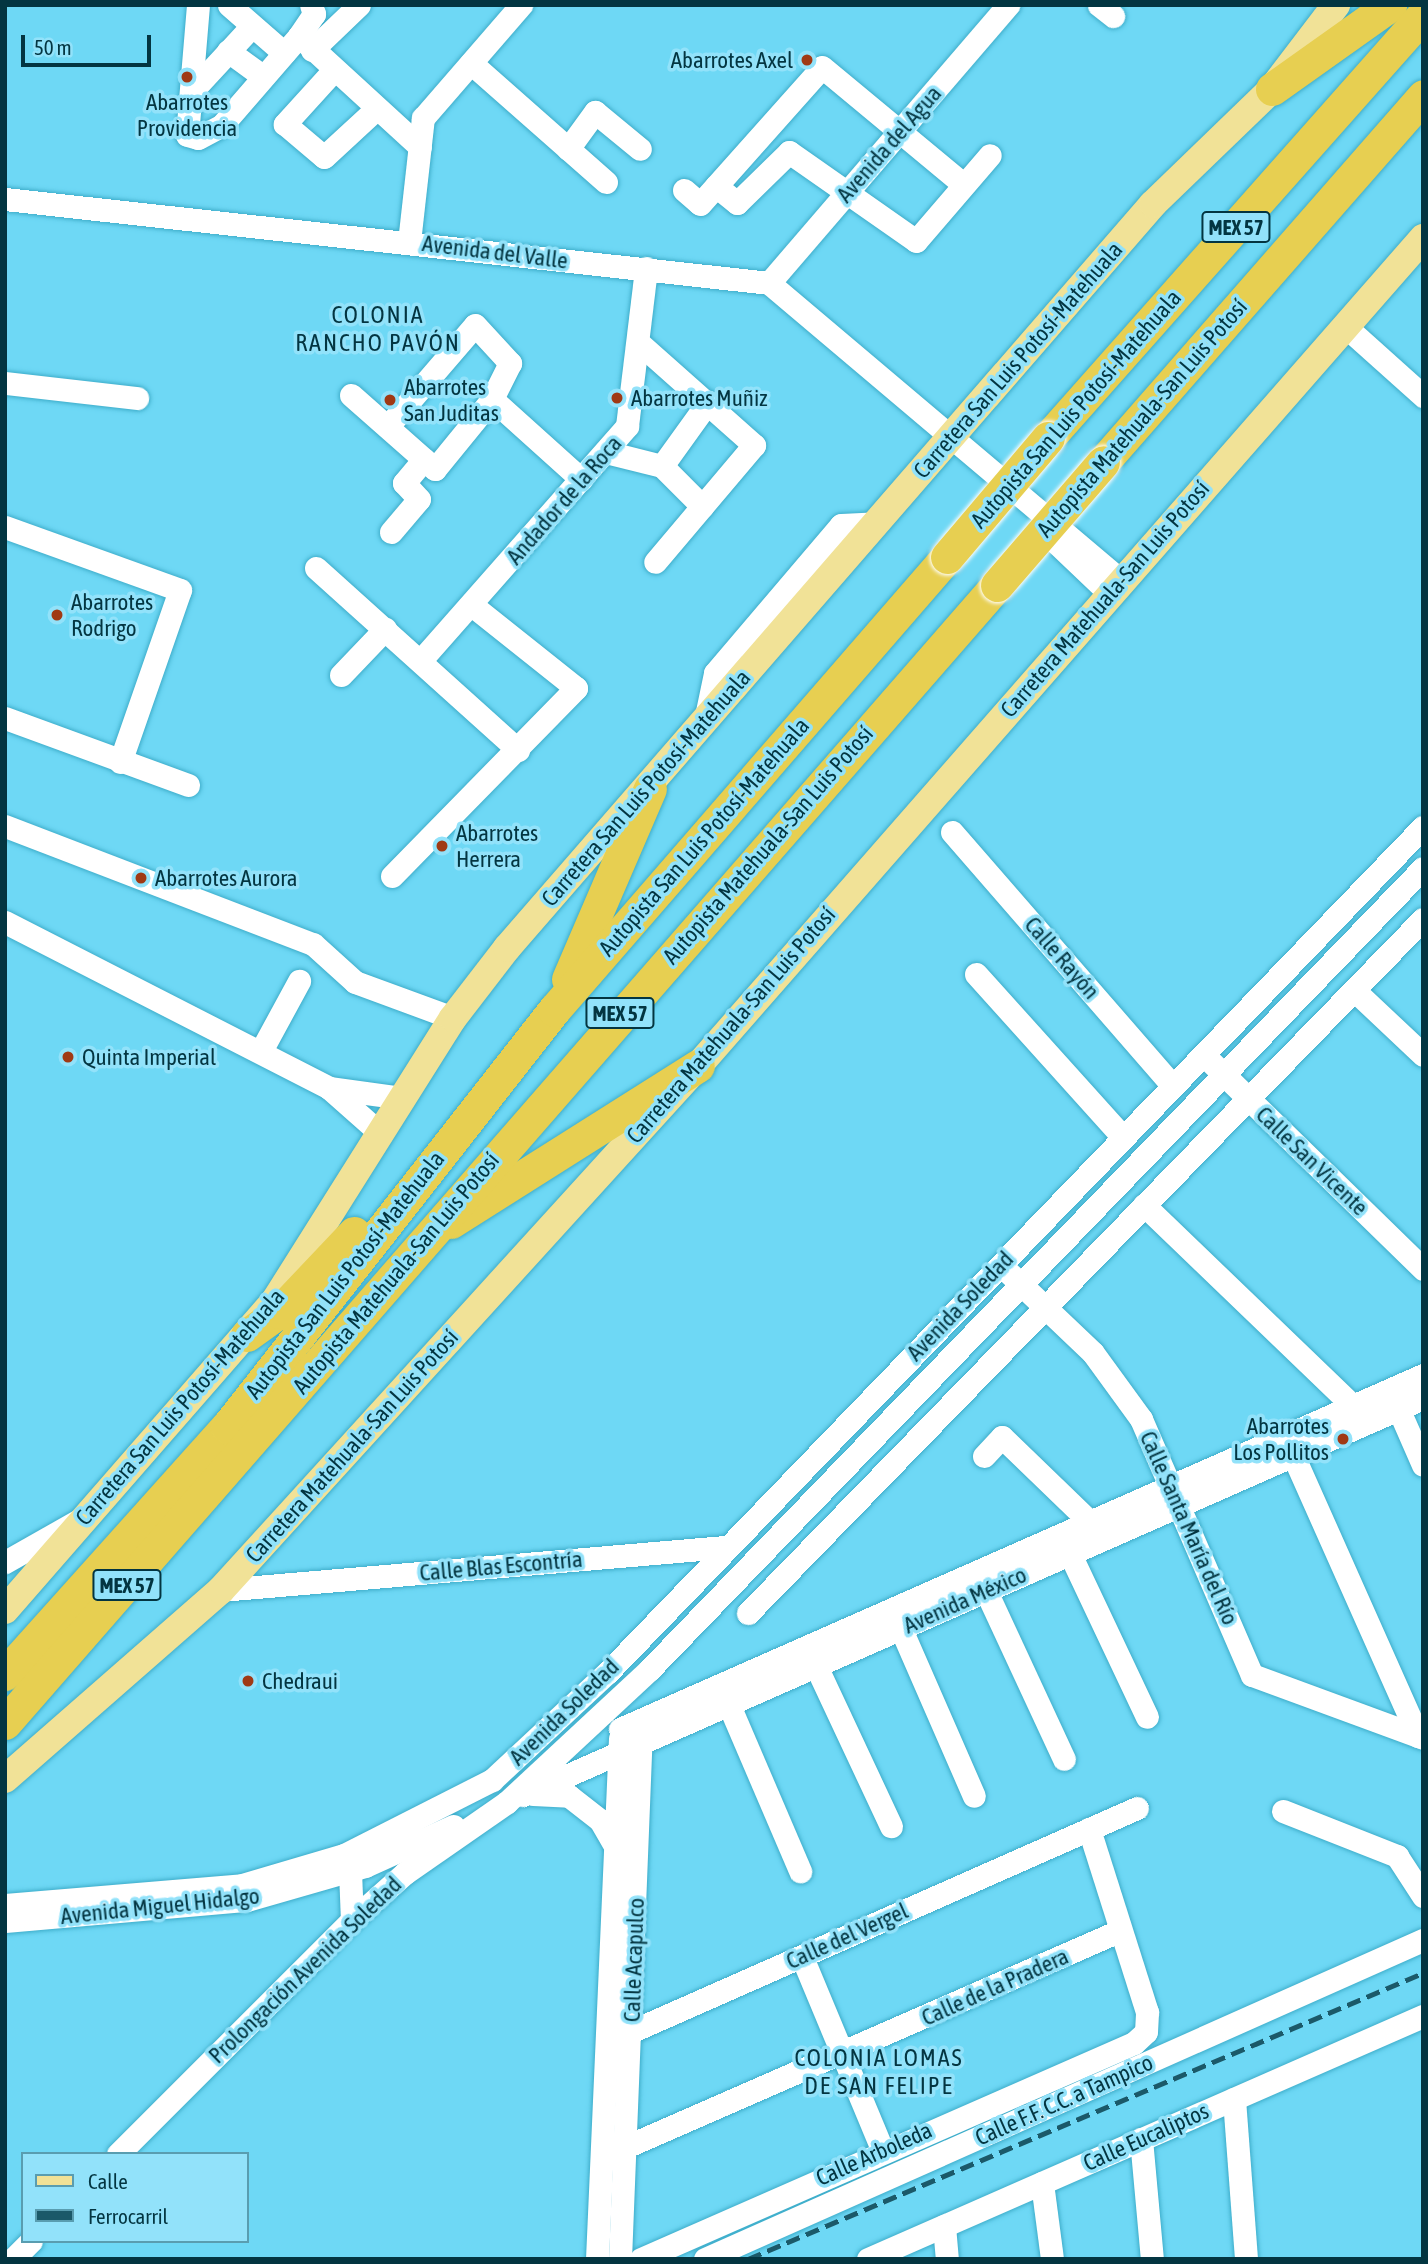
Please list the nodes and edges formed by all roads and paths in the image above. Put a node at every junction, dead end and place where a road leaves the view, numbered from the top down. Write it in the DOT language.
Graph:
graph roads {
  1 [pos="198,5"];
  2 [pos="229,5"];
  3 [pos="311,5"];
  4 [pos="359,5"];
  5 [pos="521,5"];
  6 [pos="1008,5"];
  7 [pos="1336,5"];
  8 [pos="1390,5"];
  9 [pos="1423,15"];
  10 [pos="251,27"];
  11 [pos="298,46"];
  12 [pos="228,51"];
  13 [pos="471,63"];
  14 [pos="333,71"];
  15 [pos="261,75"];
  16 [pos="1272,89"];
  17 [pos="191,92"];
  18 [pos="1423,96"];
  19 [pos="376,109"];
  20 [pos="898,133"];
  21 [pos="420,146"];
  22 [pos="568,149"];
  23 [pos="640,149"];
  24 [pos="990,155"];
  25 [pos="606,182"];
  26 [pos="963,184"];
  27 [pos="716,186"];
  28 [pos="849,190"];
  29 [pos="692,197"];
  30 [pos="5,199"];
  31 [pos="1423,237"];
  32 [pos="408,242"];
  33 [pos="646,268"];
  34 [pos="769,283"];
  35 [pos="1345,326"];
  36 [pos="639,343"];
  37 [pos="5,383"];
  38 [pos="351,395"];
  39 [pos="1423,396"];
  40 [pos="137,398"];
  41 [pos="492,400"];
  42 [pos="708,402"];
  43 [pos="388,426"];
  44 [pos="945,432"];
  45 [pos="610,453"];
  46 [pos="424,459"];
  47 [pos="662,466"];
  48 [pos="581,479"];
  49 [pos="702,506"];
  50 [pos="5,527"];
  51 [pos="391,532"];
  52 [pos="654,562"];
  53 [pos="316,568"];
  54 [pos="1117,588"];
  55 [pos="473,606"];
  56 [pos="385,629"];
  57 [pos="421,660"];
  58 [pos="341,675"];
  59 [pos="5,718"];
  60 [pos="518,750"];
  61 [pos="120,762"];
  62 [pos="188,785"];
  63 [pos="650,789"];
  64 [pos="5,826"];
  65 [pos="1423,827"];
  66 [pos="952,832"];
  67 [pos="1423,868"];
  68 [pos="392,876"];
  69 [pos="1423,919"];
  70 [pos="5,922"];
  71 [pos="976,974"];
  72 [pos="299,981"];
  73 [pos="1354,989"];
  74 [pos="554,1010"];
  75 [pos="453,1018"];
  76 [pos="261,1051"];
  77 [pos="1202,1053"];
  78 [pos="1423,1055"];
  79 [pos="698,1066"];
  80 [pos="1222,1074"];
  81 [pos="1172,1085"];
  82 [pos="492,1086"];
  83 [pos="329,1088"];
  84 [pos="403,1098"];
  85 [pos="1248,1098"];
  86 [pos="382,1134"];
  87 [pos="1123,1137"];
  88 [pos="1144,1205"];
  89 [pos="420,1242"];
  90 [pos="1000,1265"];
  91 [pos="1423,1269"];
  92 [pos="1019,1283"];
  93 [pos="1045,1307"];
  94 [pos="247,1335"];
  95 [pos="1423,1375"];
  96 [pos="1423,1398"];
  97 [pos="1353,1406"];
  98 [pos="1398,1409"];
  99 [pos="238,1437"];
  100 [pos="1293,1455"];
  101 [pos="984,1456"];
  102 [pos="1423,1465"];
  103 [pos="827,1485"];
  104 [pos="1178,1495"];
  105 [pos="852,1504"];
  106 [pos="87,1516"];
  107 [pos="1090,1522"];
  108 [pos="725,1547"];
  109 [pos="256,1552"];
  110 [pos="1070,1554"];
  111 [pos="5,1562"];
  112 [pos="276,1585"];
  113 [pos="221,1590"];
  114 [pos="986,1591"];
  115 [pos="7,1605"];
  116 [pos="748,1613"];
  117 [pos="901,1629"];
  118 [pos="816,1666"];
  119 [pos="5,1674"];
  120 [pos="601,1678"];
  121 [pos="618,1698"];
  122 [pos="729,1705"];
  123 [pos="1147,1717"];
  124 [pos="5,1723"];
  125 [pos="630,1736"];
  126 [pos="1420,1737"];
  127 [pos="1064,1759"];
  128 [pos="5,1779"];
  129 [pos="492,1780"];
  130 [pos="974,1796"];
  131 [pos="507,1802"];
  132 [pos="1137,1808"];
  133 [pos="1283,1811"];
  134 [pos="891,1826"];
  135 [pos="1089,1829"];
  136 [pos="614,1844"];
  137 [pos="350,1871"];
  138 [pos="800,1871"];
  139 [pos="1423,1896"];
  140 [pos="5,1905"];
  141 [pos="352,1920"];
  142 [pos="5,1921"];
  143 [pos="1119,1931"];
  144 [pos="1423,1940"];
  145 [pos="802,1956"];
  146 [pos="1423,2016"];
  147 [pos="632,2031"];
  148 [pos="605,2043"];
  149 [pos="843,2056"];
  150 [pos="1234,2099"];
  151 [pos="1141,2139"];
  152 [pos="626,2149"];
  153 [pos="881,2149"];
  154 [pos="120,2152"];
  155 [pos="601,2157"];
  156 [pos="1042,2183"];
  157 [pos="944,2226"];
  158 [pos="29,2243"];
  159 [pos="1240,2257"];
  160 [pos="13,2259"];
  161 [pos="597,2259"];
  162 [pos="620,2259"];
  163 [pos="641,2259"];
  164 [pos="705,2259"];
  165 [pos="868,2259"];
  166 [pos="947,2259"];
  167 [pos="1052,2259"];
  168 [pos="1152,2259"];
  1 -- 17 [label="street"];
  2 -- 10 [label="street"];
  3 -- 11 [label="street"];
  4 -- 11 [label="street"];
  5 -- 13 [label="street"];
  6 -- 20 [label="street, Avenida del Agua"];
  7 -- 16 [label="main road, Carretera San Luis Potosí-Matehuala"];
  8 -- 16 [label="highway"];
  9 -- 74 [label="highway, Autopista San Luis Potosí-Matehuala / MEX 57, bridge"];
  10 -- 11 [label="street"];
  10 -- 12 [label="street"];
  11 -- 14 [label="street"];
  11 -- 15 [label="street"];
  12 -- 15 [label="street"];
  12 -- 17 [label="street"];
  13 -- 21 [label="street"];
  13 -- 22 [label="street"];
  14 -- 19 [label="street"];
  14 -- 19 [label="street"];
  15 -- 17 [label="street"];
  16 -- 44 [label="main road, Carretera San Luis Potosí-Matehuala"];
  18 -- 89 [label="highway, Autopista Matehuala-San Luis Potosí / MEX 57, bridge"];
  19 -- 21 [label="street"];
  20 -- 26 [label="street"];
  20 -- 27 [label="street"];
  20 -- 28 [label="street, Avenida del Agua"];
  21 -- 32 [label="street"];
  22 -- 23 [label="street"];
  22 -- 25 [label="street"];
  24 -- 26 [label="street"];
  26 -- 28 [label="street"];
  27 -- 28 [label="street"];
  27 -- 29 [label="street"];
  28 -- 34 [label="street, Avenida del Agua"];
  30 -- 32 [label="street, Avenida del Valle"];
  31 -- 35 [label="main road, Carretera Matehuala-San Luis Potosí"];
  32 -- 33 [label="street, Avenida del Valle"];
  33 -- 34 [label="street, Avenida del Valle"];
  33 -- 36 [label="street, Andador de la Roca"];
  34 -- 44 [label="street"];
  35 -- 39 [label="street"];
  35 -- 54 [label="main road, Carretera Matehuala-San Luis Potosí"];
  36 -- 42 [label="street"];
  36 -- 45 [label="street, Andador de la Roca"];
  37 -- 40 [label="street"];
  38 -- 43 [label="street"];
  41 -- 43 [label="street"];
  41 -- 46 [label="street"];
  41 -- 48 [label="street"];
  42 -- 47 [label="street"];
  42 -- 49 [label="street"];
  43 -- 46 [label="street"];
  44 -- 54 [label="street"];
  44 -- 63 [label="main road, Carretera San Luis Potosí-Matehuala"];
  45 -- 47 [label="street"];
  45 -- 48 [label="street, Andador de la Roca"];
  46 -- 51 [label="street"];
  47 -- 49 [label="street"];
  48 -- 55 [label="street, Andador de la Roca"];
  49 -- 52 [label="street"];
  50 -- 61 [label="street"];
  53 -- 56 [label="street"];
  54 -- 79 [label="main road, Carretera Matehuala-San Luis Potosí"];
  55 -- 57 [label="street, Andador de la Roca"];
  55 -- 60 [label="street"];
  56 -- 57 [label="street"];
  56 -- 58 [label="street"];
  57 -- 60 [label="street"];
  59 -- 61 [label="street"];
  60 -- 68 [label="street"];
  61 -- 62 [label="street"];
  63 -- 74 [label="highway"];
  63 -- 75 [label="main road, Carretera San Luis Potosí-Matehuala"];
  64 -- 75 [label="street"];
  65 -- 77 [label="street, Avenida Soledad"];
  66 -- 81 [label="street, Calle Rayón"];
  67 -- 80 [label="street, Avenida Soledad"];
  69 -- 73 [label="street"];
  70 -- 76 [label="street"];
  71 -- 87 [label="street"];
  72 -- 76 [label="street"];
  73 -- 78 [label="street"];
  73 -- 85 [label="street"];
  74 -- 82 [label="highway, Autopista San Luis Potosí-Matehuala / MEX 57"];
  75 -- 84 [label="main road, Carretera San Luis Potosí-Matehuala"];
  76 -- 83 [label="street"];
  77 -- 80 [label="street, Calle San Vicente"];
  77 -- 81 [label="street, Avenida Soledad"];
  79 -- 89 [label="highway"];
  79 -- 109 [label="main road, Carretera Matehuala-San Luis Potosí"];
  80 -- 85 [label="street, Calle San Vicente"];
  80 -- 92 [label="street, Avenida Soledad"];
  81 -- 87 [label="street, Avenida Soledad"];
  82 -- 94 [label="highway"];
  82 -- 99 [label="highway, Autopista San Luis Potosí-Matehuala / MEX 57"];
  83 -- 84 [label="street"];
  83 -- 86 [label="street"];
  84 -- 86 [label="main road, Carretera San Luis Potosí-Matehuala"];
  85 -- 88 [label="street"];
  85 -- 91 [label="street, Calle San Vicente"];
  86 -- 94 [label="main road, Carretera San Luis Potosí-Matehuala"];
  87 -- 90 [label="street, Avenida Soledad"];
  88 -- 93 [label="street"];
  88 -- 97 [label="street"];
  89 -- 99 [label="highway, Autopista Matehuala-San Luis Potosí / MEX 57"];
  90 -- 92 [label="street, Calle Santa María del Río"];
  90 -- 108 [label="street, Avenida Soledad"];
  92 -- 93 [label="street, Calle Santa María del Río"];
  92 -- 103 [label="street, Avenida Soledad"];
  93 -- 104 [label="street, Calle Santa María del Río"];
  93 -- 105 [label="street"];
  94 -- 106 [label="main road, Carretera San Luis Potosí-Matehuala"];
  95 -- 97 [label="street, Avenida México"];
  96 -- 98 [label="street, Avenida México"];
  97 -- 104 [label="street, Avenida México"];
  98 -- 100 [label="street, Avenida México"];
  98 -- 102 [label="street"];
  99 -- 119 [label="highway, Autopista San Luis Potosí-Matehuala / MEX 57"];
  99 -- 124 [label="highway, Autopista Matehuala-San Luis Potosí / MEX 57"];
  100 -- 104 [label="street, Avenida México"];
  100 -- 126 [label="street"];
  101 -- 107 [label="street"];
  103 -- 105 [label="street"];
  103 -- 121 [label="street, Avenida Soledad"];
  104 -- 107 [label="street, Avenida México"];
  104 -- 110 [label="street, Avenida México"];
  104 -- 126 [label="street, Calle Santa María del Río"];
  105 -- 116 [label="street"];
  106 -- 111 [label="street"];
  106 -- 115 [label="main road, Carretera San Luis Potosí-Matehuala"];
  107 -- 125 [label="street, Avenida México"];
  108 -- 112 [label="street, Calle Blas Escontría"];
  108 -- 120 [label="street, Avenida Soledad"];
  109 -- 112 [label="street"];
  109 -- 113 [label="main road, Carretera Matehuala-San Luis Potosí"];
  110 -- 114 [label="street, Avenida México"];
  110 -- 123 [label="street"];
  112 -- 113 [label="street, Calle Blas Escontría"];
  113 -- 128 [label="main road, Carretera Matehuala-San Luis Potosí"];
  114 -- 117 [label="street, Avenida México"];
  114 -- 127 [label="street"];
  117 -- 118 [label="street, Avenida México"];
  117 -- 130 [label="street"];
  118 -- 122 [label="street, Avenida México"];
  118 -- 134 [label="street"];
  120 -- 121 [label="street, Calle Acapulco"];
  120 -- 129 [label="street, Avenida Soledad"];
  121 -- 125 [label="street, Calle Acapulco"];
  121 -- 131 [label="street, Avenida Soledad"];
  122 -- 125 [label="street, Avenida México"];
  122 -- 138 [label="street"];
  125 -- 131 [label="street, Avenida México"];
  125 -- 136 [label="street, Calle Acapulco"];
  125 -- 147 [label="street, Calle Acapulco"];
  129 -- 140 [label="street, Avenida Miguel Hidalgo"];
  131 -- 136 [label="street"];
  131 -- 137 [label="street, Avenida Miguel Hidalgo"];
  131 -- 141 [label="street, Prolongación Avenida Soledad"];
  132 -- 135 [label="street, Calle del Vergel"];
  133 -- 139 [label="street"];
  135 -- 143 [label="street"];
  135 -- 145 [label="street, Calle del Vergel"];
  136 -- 148 [label="street, Calle Acapulco"];
  137 -- 141 [label="street"];
  137 -- 142 [label="street, Avenida Miguel Hidalgo"];
  141 -- 154 [label="street, Prolongación Avenida Soledad"];
  143 -- 149 [label="street, Calle de la Pradera"];
  143 -- 153 [label="street, Calle Arboleda"];
  144 -- 164 [label="street, Calle F.F. C.C. a Tampico"];
  145 -- 147 [label="street, Calle del Vergel"];
  145 -- 149 [label="street"];
  146 -- 150 [label="street, Calle Eucaliptos"];
  147 -- 148 [label="street, Calle del Vergel"];
  147 -- 152 [label="street, Calle Acapulco"];
  148 -- 155 [label="street, Calle Acapulco"];
  149 -- 152 [label="street, Calle de la Pradera"];
  149 -- 153 [label="street"];
  150 -- 151 [label="street, Calle Eucaliptos"];
  150 -- 159 [label="street"];
  151 -- 156 [label="street, Calle Eucaliptos"];
  151 -- 168 [label="street"];
  152 -- 155 [label="street, Calle de la Pradera"];
  152 -- 162 [label="street, Calle Acapulco"];
  153 -- 163 [label="street, Calle Arboleda"];
  155 -- 161 [label="street, Calle Acapulco"];
  156 -- 157 [label="street, Calle Eucaliptos"];
  156 -- 167 [label="street"];
  157 -- 165 [label="street, Calle Eucaliptos"];
  157 -- 166 [label="street"];
  158 -- 160 [label="street"];
}
